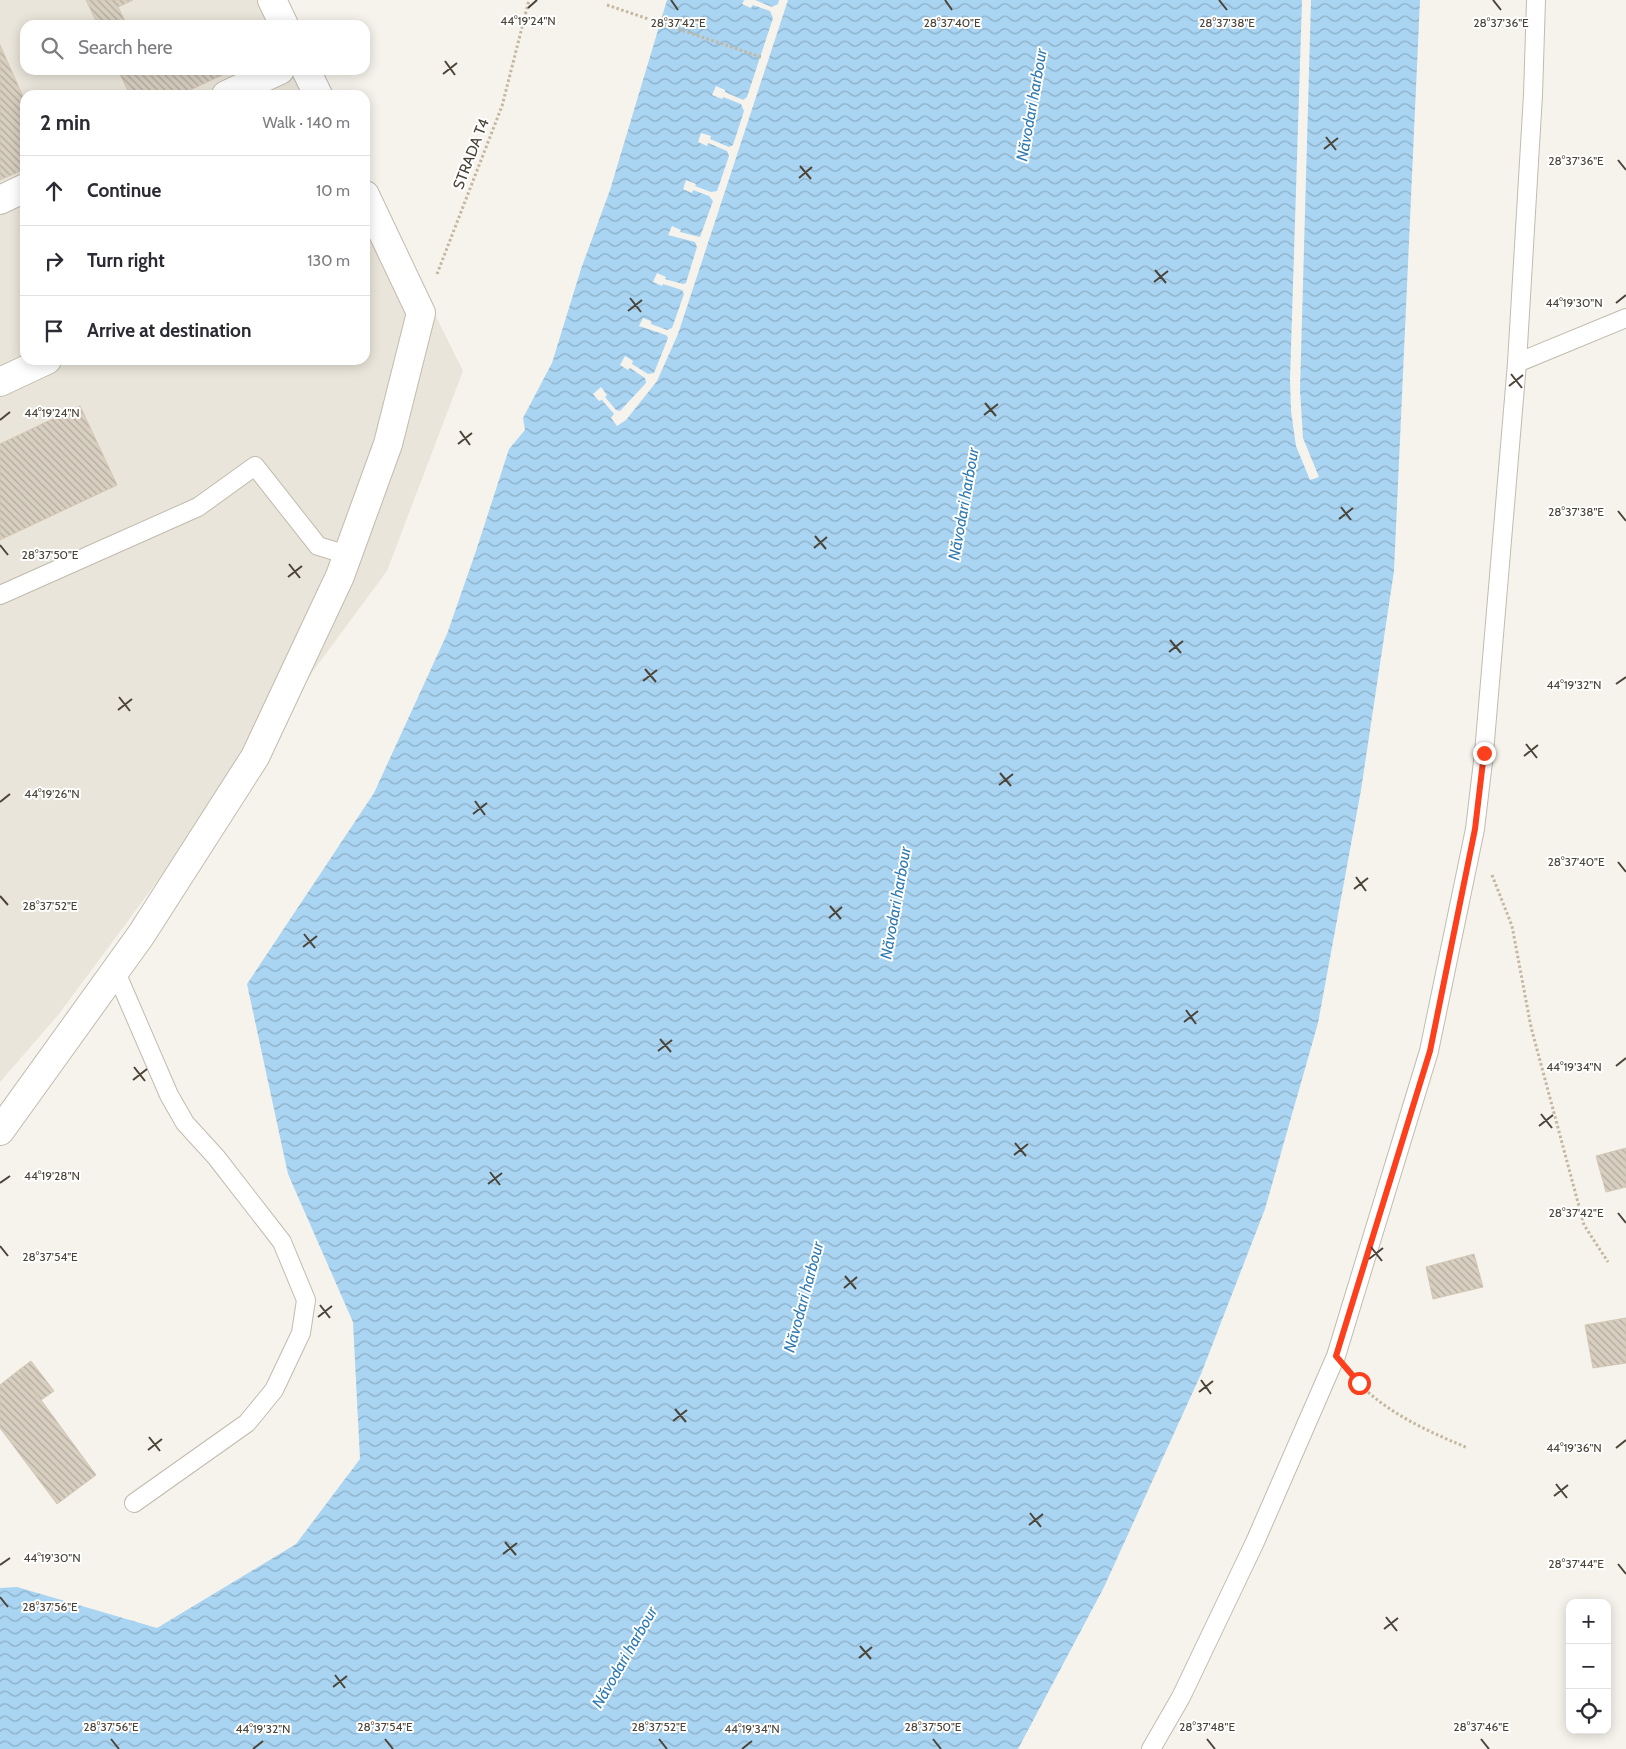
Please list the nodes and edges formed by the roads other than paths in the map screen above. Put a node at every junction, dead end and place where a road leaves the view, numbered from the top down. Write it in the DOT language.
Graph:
graph roads {
  1 [pos="272,0"];
  2 [pos="1536,0"];
  3 [pos="282,20"];
  4 [pos="269,75"];
  5 [pos="308,75"];
  6 [pos="237,90"];
  7 [pos="316,90"];
  8 [pos="20,190"];
  9 [pos="0,200"];
  10 [pos="370,211"];
  11 [pos="1626,318"];
  12 [pos="1518,363"];
  13 [pos="36,365"];
  14 [pos="0,382"];
  15 [pos="348,555"];
  16 [pos="0,595"];
  17 [pos="115,970"];
  18 [pos="0,1131"];
  19 [pos="134,1502"];
  20 [pos="1151,1749"];
  1 -- 3 [label="street"];
  2 -- 12 [label="lane"];
  4 -- 6 [label="street"];
  5 -- 7 [label="street"];
  8 -- 9 [label="street"];
  10 -- 15 [label="street"];
  11 -- 12 [label="lane"];
  12 -- 20 [label="lane"];
  13 -- 14 [label="street"];
  15 -- 16 [label="lane"];
  15 -- 17 [label="street"];
  17 -- 18 [label="street"];
  17 -- 19 [label="lane"];
}
